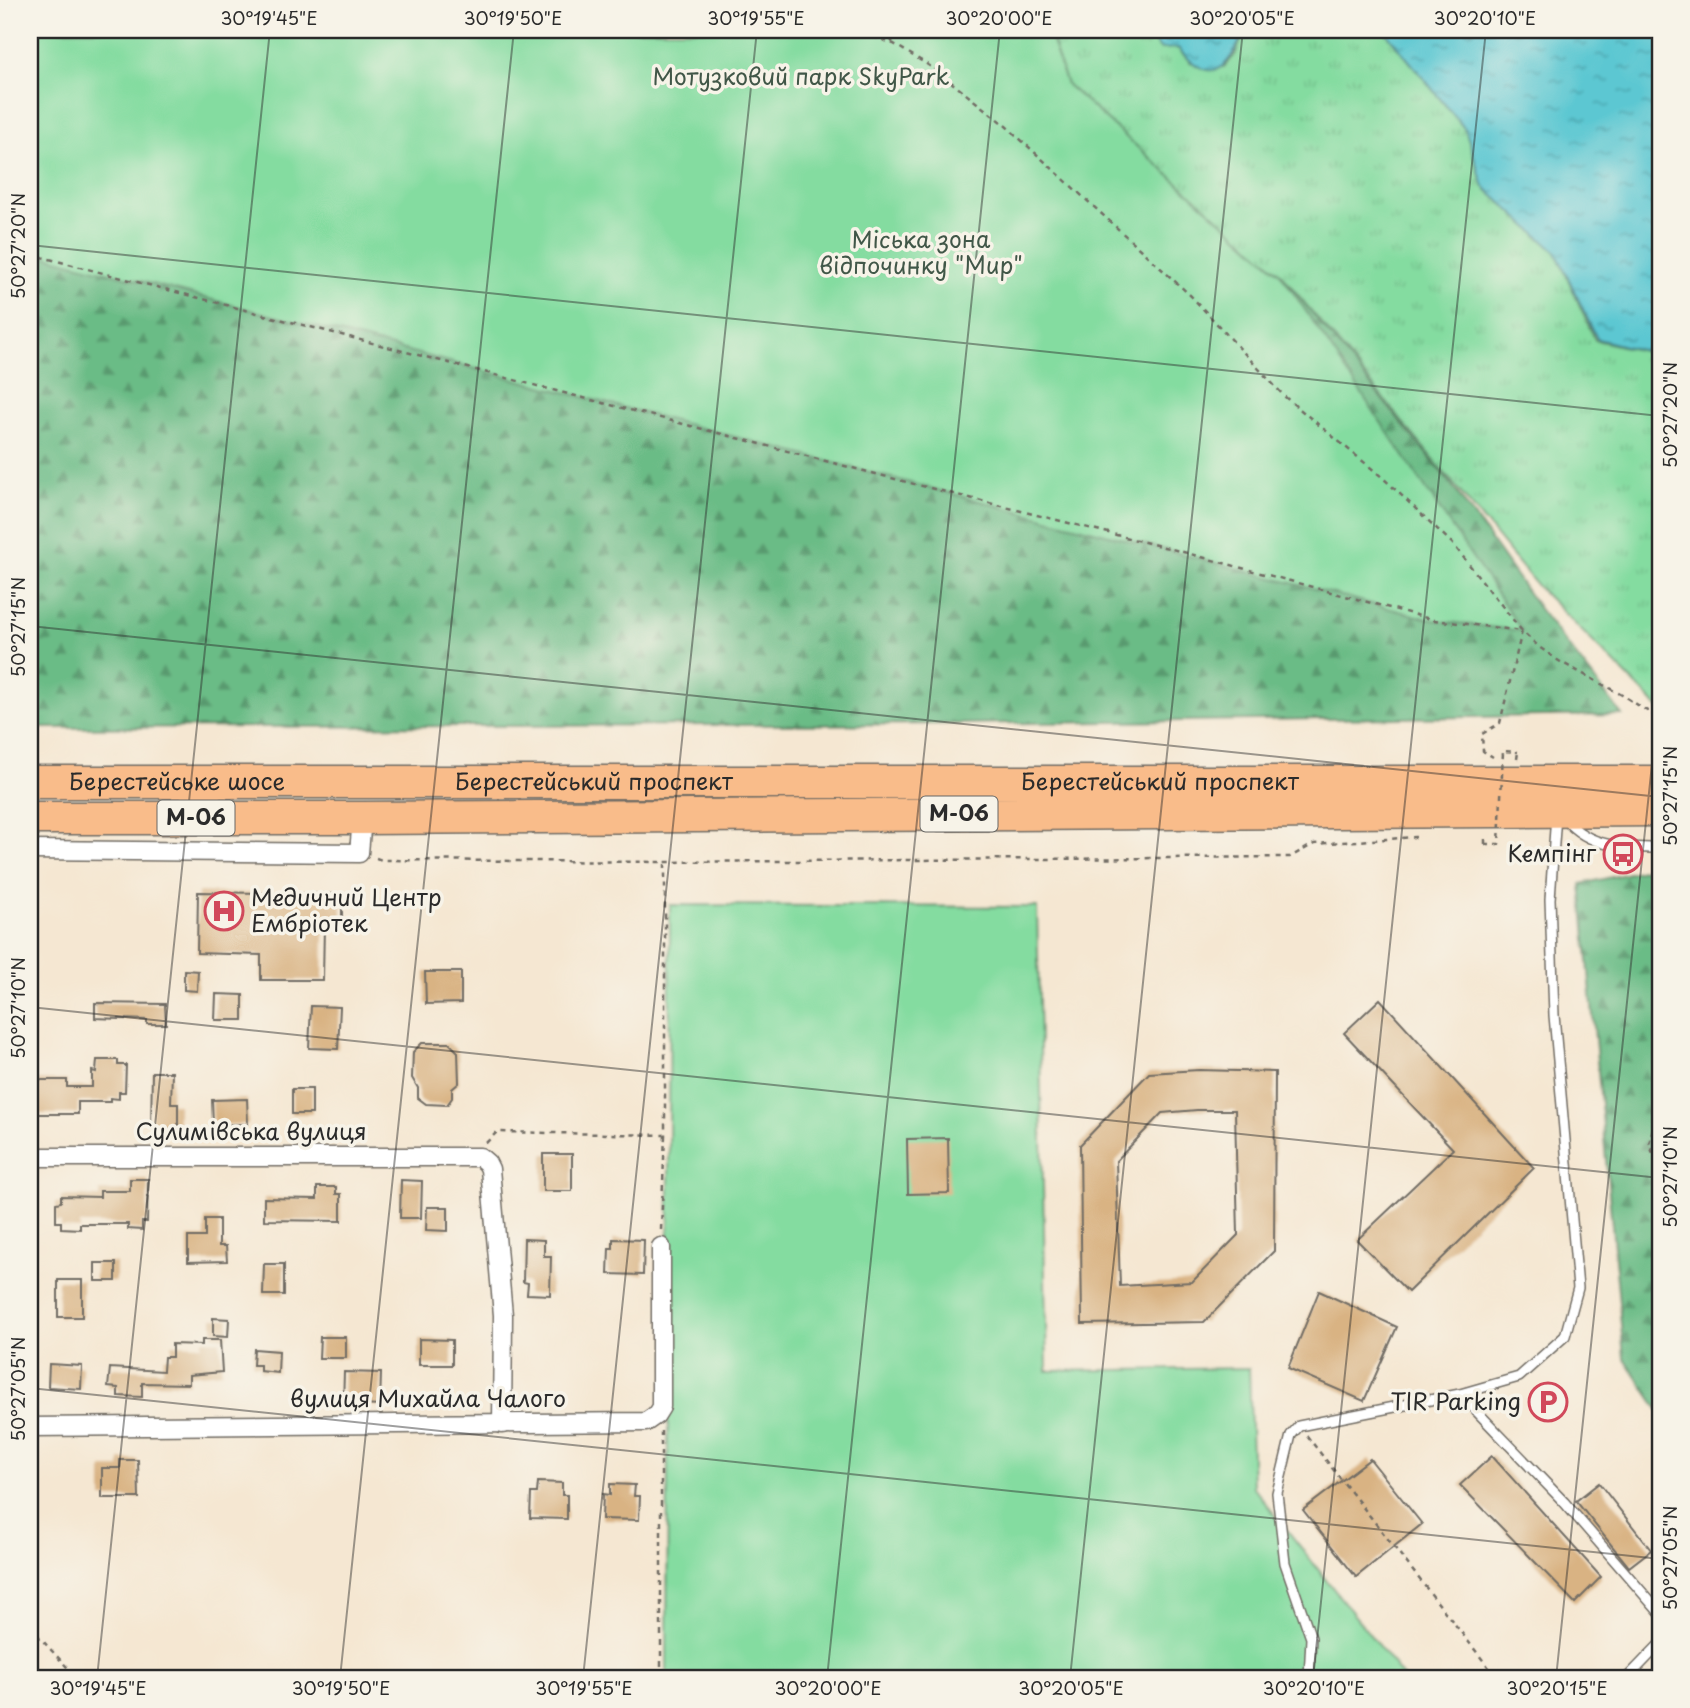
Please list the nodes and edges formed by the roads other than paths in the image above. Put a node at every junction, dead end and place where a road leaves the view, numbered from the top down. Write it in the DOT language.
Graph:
graph roads {
  1 [pos="30,782"];
  2 [pos="323,782"];
  3 [pos="1660,782"];
  4 [pos="1557,810"];
  5 [pos="1660,810"];
  6 [pos="30,818"];
  7 [pos="362,818"];
  8 [pos="1660,848"];
  9 [pos="30,850"];
  10 [pos="30,1157"];
  11 [pos="661,1247"];
  12 [pos="1460,1394"];
  13 [pos="502,1424"];
  14 [pos="30,1427"];
  15 [pos="1660,1613"];
  16 [pos="1660,1644"];
  17 [pos="1309,1678"];
  18 [pos="1627,1678"];
  1 -- 2 [label="highway, Берестейське шосе / М-06"];
  2 -- 3 [label="highway, Берестейський проспект / М-06"];
  4 -- 5 [label="highway, Берестейський проспект / М-06"];
  4 -- 7 [label="highway, Берестейський проспект / М-06"];
  4 -- 8 [label="lane"];
  4 -- 12 [label="lane"];
  6 -- 7 [label="highway, Берестейське шосе / М-06"];
  7 -- 9 [label="street"];
  10 -- 13 [label="street, Сулимівська вулиця"];
  11 -- 13 [label="street, вулиця Михайла Чалого"];
  12 -- 15 [label="lane"];
  12 -- 17 [label="lane"];
  13 -- 14 [label="street, вулиця Михайла Чалого"];
  16 -- 18 [label="lane"];
}
